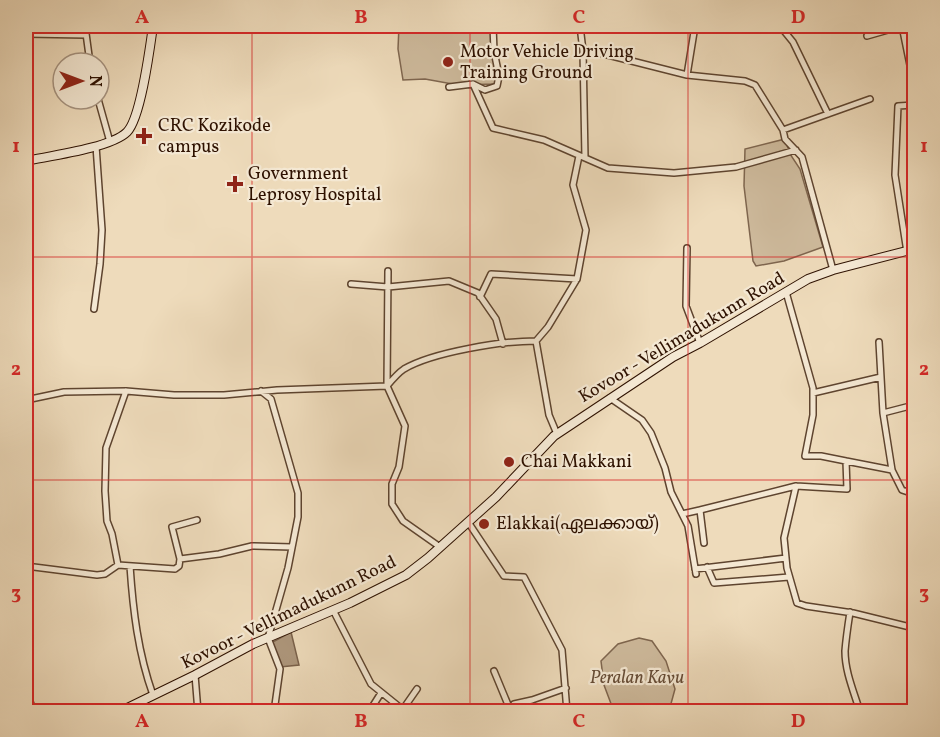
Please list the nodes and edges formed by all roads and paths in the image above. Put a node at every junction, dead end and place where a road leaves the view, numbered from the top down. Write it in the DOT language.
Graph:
graph roads {
  1 [pos="85,26"];
  2 [pos="153,26"];
  3 [pos="493,26"];
  4 [pos="580,26"];
  5 [pos="695,26"];
  6 [pos="780,26"];
  7 [pos="902,26"];
  8 [pos="26,34"];
  9 [pos="86,35"];
  10 [pos="867,36"];
  11 [pos="88,51"];
  12 [pos="583,51"];
  13 [pos="687,75"];
  14 [pos="912,75"];
  15 [pos="473,84"];
  16 [pos="449,87"];
  17 [pos="870,99"];
  18 [pos="915,105"];
  19 [pos="101,111"];
  20 [pos="828,114"];
  21 [pos="783,130"];
  22 [pos="110,142"];
  23 [pos="96,146"];
  24 [pos="796,150"];
  25 [pos="582,157"];
  26 [pos="26,161"];
  27 [pos="687,248"];
  28 [pos="911,250"];
  29 [pos="833,270"];
  30 [pos="388,271"];
  31 [pos="576,279"];
  32 [pos="351,284"];
  33 [pos="388,287"];
  34 [pos="786,292"];
  35 [pos="480,297"];
  36 [pos="94,309"];
  37 [pos="536,341"];
  38 [pos="879,342"];
  39 [pos="503,344"];
  40 [pos="700,344"];
  41 [pos="881,377"];
  42 [pos="387,386"];
  43 [pos="126,391"];
  44 [pos="261,391"];
  45 [pos="813,393"];
  46 [pos="610,398"];
  47 [pos="26,400"];
  48 [pos="915,405"];
  49 [pos="883,413"];
  50 [pos="557,434"];
  51 [pos="846,461"];
  52 [pos="892,470"];
  53 [pos="796,486"];
  54 [pos="915,494"];
  55 [pos="700,510"];
  56 [pos="915,511"];
  57 [pos="682,514"];
  58 [pos="197,520"];
  59 [pos="468,522"];
  60 [pos="704,543"];
  61 [pos="292,547"];
  62 [pos="440,547"];
  63 [pos="786,558"];
  64 [pos="180,559"];
  65 [pos="915,561"];
  66 [pos="118,565"];
  67 [pos="26,566"];
  68 [pos="130,566"];
  69 [pos="707,567"];
  70 [pos="789,577"];
  71 [pos="333,610"];
  72 [pos="850,612"];
  73 [pos="915,628"];
  74 [pos="268,638"];
  75 [pos="495,671"];
  76 [pos="195,675"];
  77 [pos="566,688"];
  78 [pos="417,689"];
  79 [pos="26,691"];
  80 [pos="381,693"];
  81 [pos="153,695"];
  82 [pos="402,710"];
  83 [pos="32,711"];
  84 [pos="119,711"];
  85 [pos="198,711"];
  86 [pos="274,711"];
  87 [pos="369,711"];
  88 [pos="513,711"];
  89 [pos="567,711"];
  90 [pos="860,711"];
  1 -- 9 [label="street"];
  2 -- 22 [label="street"];
  3 -- 15 [label="street"];
  4 -- 12 [label="street"];
  5 -- 13 [label="street"];
  6 -- 20 [label="street"];
  7 -- 10 [label="street"];
  7 -- 14 [label="street"];
  8 -- 9 [label="street"];
  9 -- 11 [label="street"];
  12 -- 13 [label="street"];
  12 -- 25 [label="street"];
  13 -- 21 [label="street"];
  15 -- 16 [label="street"];
  15 -- 25 [label="street"];
  17 -- 20 [label="street"];
  18 -- 28 [label="street"];
  19 -- 22 [label="street"];
  20 -- 21 [label="street"];
  21 -- 24 [label="street"];
  22 -- 23 [label="street"];
  23 -- 26 [label="street"];
  23 -- 36 [label="street"];
  24 -- 25 [label="street"];
  24 -- 29 [label="street"];
  25 -- 31 [label="street"];
  27 -- 40 [label="street"];
  28 -- 29 [label="street, Kovoor - Vellimadukunn Road"];
  29 -- 34 [label="street, Kovoor - Vellimadukunn Road"];
  30 -- 33 [label="street"];
  31 -- 35 [label="street"];
  31 -- 37 [label="street"];
  32 -- 33 [label="street"];
  33 -- 35 [label="street"];
  33 -- 42 [label="street"];
  34 -- 40 [label="street, Kovoor - Vellimadukunn Road"];
  34 -- 45 [label="street"];
  35 -- 39 [label="street"];
  37 -- 39 [label="street"];
  37 -- 50 [label="street"];
  38 -- 41 [label="street"];
  39 -- 42 [label="street"];
  40 -- 46 [label="street, Kovoor - Vellimadukunn Road"];
  41 -- 45 [label="street"];
  41 -- 49 [label="street"];
  42 -- 44 [label="street"];
  42 -- 62 [label="street"];
  43 -- 44 [label="street"];
  43 -- 47 [label="street"];
  43 -- 66 [label="street"];
  44 -- 61 [label="street"];
  45 -- 51 [label="street"];
  46 -- 50 [label="street, Kovoor - Vellimadukunn Road"];
  46 -- 57 [label="street"];
  48 -- 49 [label="street"];
  49 -- 52 [label="street"];
  50 -- 59 [label="street, Kovoor - Vellimadukunn Road"];
  51 -- 52 [label="street"];
  51 -- 53 [label="street"];
  52 -- 54 [label="street"];
  53 -- 55 [label="street"];
  53 -- 63 [label="street"];
  55 -- 57 [label="street"];
  55 -- 60 [label="street"];
  56 -- 65 [label="street"];
  57 -- 69 [label="street"];
  58 -- 64 [label="street"];
  59 -- 62 [label="street, Kovoor - Vellimadukunn Road"];
  59 -- 77 [label="street"];
  61 -- 64 [label="street"];
  61 -- 74 [label="street"];
  62 -- 71 [label="street, Kovoor - Vellimadukunn Road"];
  63 -- 69 [label="street"];
  63 -- 70 [label="street"];
  64 -- 68 [label="street"];
  66 -- 67 [label="street"];
  66 -- 68 [label="street"];
  68 -- 81 [label="street"];
  69 -- 70 [label="street"];
  70 -- 72 [label="street"];
  71 -- 74 [label="street, Kovoor - Vellimadukunn Road"];
  71 -- 80 [label="street"];
  72 -- 73 [label="street"];
  72 -- 90 [label="street"];
  74 -- 76 [label="street, Kovoor - Vellimadukunn Road"];
  74 -- 86 [label="street"];
  75 -- 88 [label="street"];
  76 -- 81 [label="street, Kovoor - Vellimadukunn Road"];
  76 -- 85 [label="street"];
  77 -- 88 [label="street"];
  77 -- 89 [label="street"];
  78 -- 82 [label="street"];
  79 -- 83 [label="street"];
  80 -- 82 [label="street"];
  80 -- 87 [label="street"];
  81 -- 84 [label="street, Kovoor - Vellimadukunn Road"];
}
